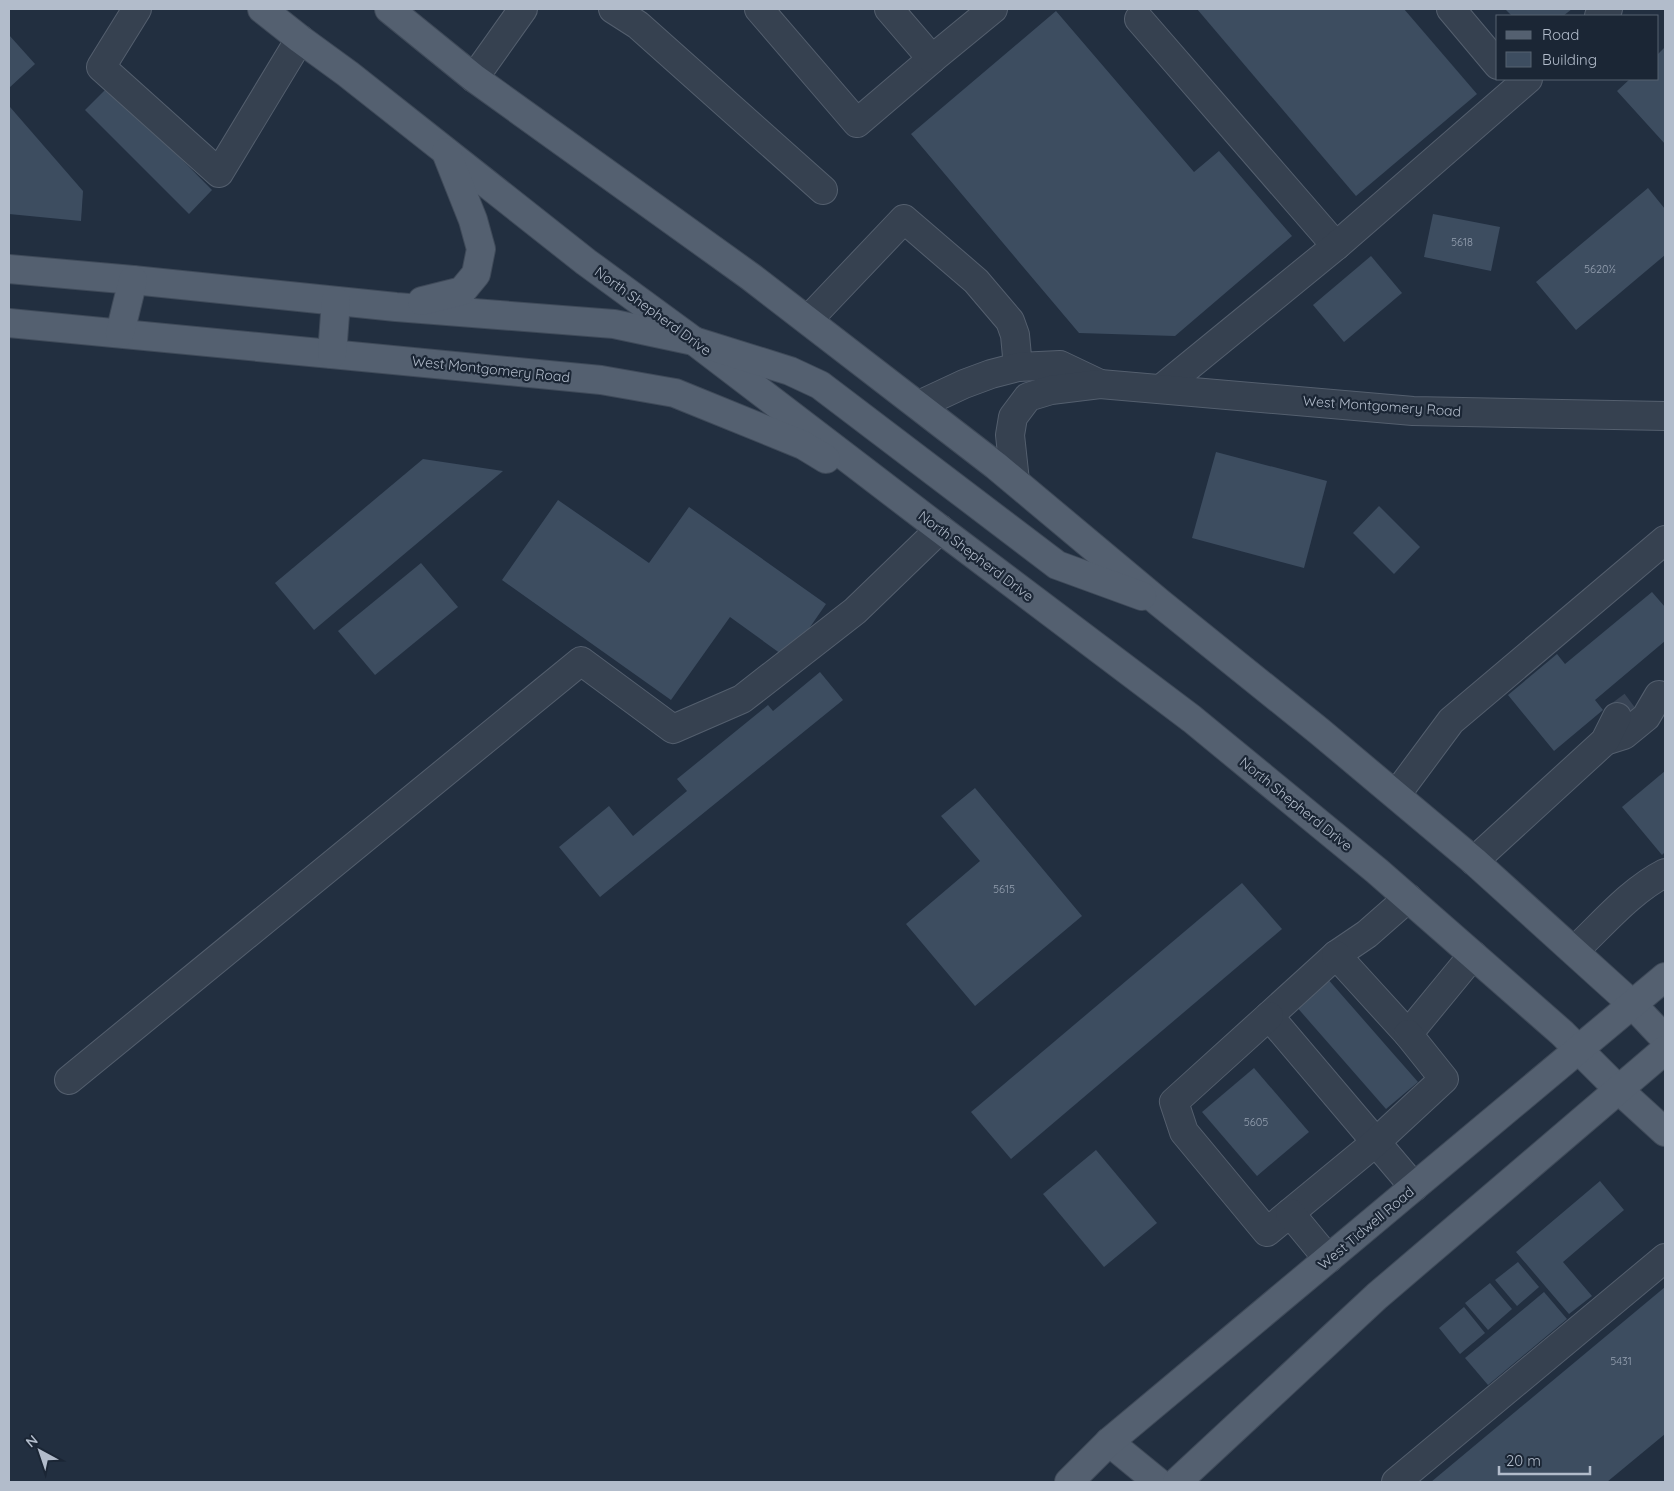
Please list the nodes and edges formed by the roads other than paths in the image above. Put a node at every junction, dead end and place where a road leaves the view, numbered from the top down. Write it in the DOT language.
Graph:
graph roads {
  1 [pos="138,9"];
  2 [pos="262,9"];
  3 [pos="388,9"];
  4 [pos="523,9"];
  5 [pos="613,9"];
  6 [pos="759,9"];
  7 [pos="889,9"];
  8 [pos="993,9"];
  9 [pos="1451,9"];
  10 [pos="1139,19"];
  11 [pos="300,39"];
  12 [pos="932,59"];
  13 [pos="1496,63"];
  14 [pos="474,78"];
  15 [pos="1518,82"];
  16 [pos="446,152"];
  17 [pos="823,190"];
  18 [pos="1336,246"];
  19 [pos="9,269"];
  20 [pos="133,280"];
  21 [pos="336,300"];
  22 [pos="396,307"];
  23 [pos="808,320"];
  24 [pos="9,323"];
  25 [pos="120,333"];
  26 [pos="694,341"];
  27 [pos="332,354"];
  28 [pos="1018,367"];
  29 [pos="1100,384"];
  30 [pos="1162,388"];
  31 [pos="919,405"];
  32 [pos="1665,416"];
  33 [pos="1014,481"];
  34 [pos="940,529"];
  35 [pos="1665,540"];
  36 [pos="1160,603"];
  37 [pos="1662,692"];
  38 [pos="1605,741"];
  39 [pos="1396,795"];
  40 [pos="1474,861"];
  41 [pos="1665,873"];
  42 [pos="1408,898"];
  43 [pos="1574,952"];
  44 [pos="1336,955"];
  45 [pos="1473,955"];
  46 [pos="1665,977"];
  47 [pos="1632,1005"];
  48 [pos="1269,1016"];
  49 [pos="1408,1034"];
  50 [pos="1665,1039"];
  51 [pos="1580,1049"];
  52 [pos="1665,1050"];
  53 [pos="69,1080"];
  54 [pos="1619,1090"];
  55 [pos="1665,1132"];
  56 [pos="1376,1142"];
  57 [pos="1414,1187"];
  58 [pos="1290,1213"];
  59 [pos="1665,1258"];
  60 [pos="1328,1259"];
  61 [pos="1109,1442"];
  62 [pos="1069,1482"];
  63 [pos="1158,1482"];
  64 [pos="1177,1482"];
  65 [pos="1396,1482"];
  1 -- 11 [label="street"];
  2 -- 11 [label="main road, North Shepherd Drive"];
  3 -- 14 [label="main road"];
  4 -- 14 [label="street"];
  5 -- 17 [label="street"];
  6 -- 12 [label="street"];
  7 -- 12 [label="street"];
  8 -- 12 [label="street"];
  9 -- 13 [label="street"];
  10 -- 18 [label="street"];
  11 -- 16 [label="main road, North Shepherd Drive"];
  14 -- 23 [label="main road"];
  15 -- 18 [label="street"];
  16 -- 22 [label="main road"];
  16 -- 26 [label="main road, North Shepherd Drive"];
  18 -- 30 [label="street"];
  19 -- 20 [label="main road"];
  20 -- 21 [label="main road"];
  20 -- 25 [label="main road"];
  21 -- 22 [label="main road"];
  21 -- 27 [label="main road"];
  22 -- 26 [label="main road"];
  23 -- 28 [label="street"];
  23 -- 31 [label="main road"];
  24 -- 25 [label="main road, West Montgomery Road"];
  25 -- 27 [label="main road, West Montgomery Road"];
  26 -- 34 [label="main road, North Shepherd Drive"];
  26 -- 36 [label="main road"];
  27 -- 34 [label="main road, West Montgomery Road"];
  28 -- 29 [label="street, West Montgomery Road"];
  28 -- 31 [label="street, West Montgomery Road"];
  29 -- 30 [label="street, West Montgomery Road"];
  29 -- 33 [label="street, West Montgomery Road"];
  30 -- 32 [label="street, West Montgomery Road"];
  31 -- 33 [label="main road"];
  33 -- 36 [label="main road"];
  34 -- 42 [label="main road, North Shepherd Drive"];
  34 -- 53 [label="street"];
  35 -- 39 [label="street"];
  36 -- 39 [label="main road"];
  37 -- 38 [label="street"];
  37 -- 38 [label="street"];
  38 -- 40 [label="street"];
  39 -- 40 [label="main road"];
  40 -- 43 [label="main road"];
  41 -- 43 [label="street"];
  42 -- 44 [label="street"];
  42 -- 45 [label="main road, North Shepherd Drive"];
  43 -- 47 [label="main road"];
  44 -- 48 [label="street"];
  44 -- 49 [label="street"];
  45 -- 49 [label="street"];
  45 -- 51 [label="main road, North Shepherd Drive"];
  46 -- 47 [label="main road, West Tidwell Road"];
  47 -- 50 [label="main road"];
  47 -- 51 [label="main road, West Tidwell Road"];
  48 -- 56 [label="street"];
  48 -- 58 [label="street"];
  49 -- 56 [label="street"];
  51 -- 54 [label="main road, North Shepherd Drive"];
  51 -- 57 [label="main road, West Tidwell Road"];
  52 -- 54 [label="main road"];
  54 -- 55 [label="main road, North Shepherd Drive"];
  54 -- 64 [label="main road"];
  56 -- 57 [label="street"];
  56 -- 58 [label="street"];
  57 -- 60 [label="main road, West Tidwell Road"];
  58 -- 60 [label="street"];
  59 -- 65 [label="street"];
  60 -- 61 [label="main road, West Tidwell Road"];
  61 -- 62 [label="main road, West Tidwell Road"];
  61 -- 63 [label="main road"];
}
